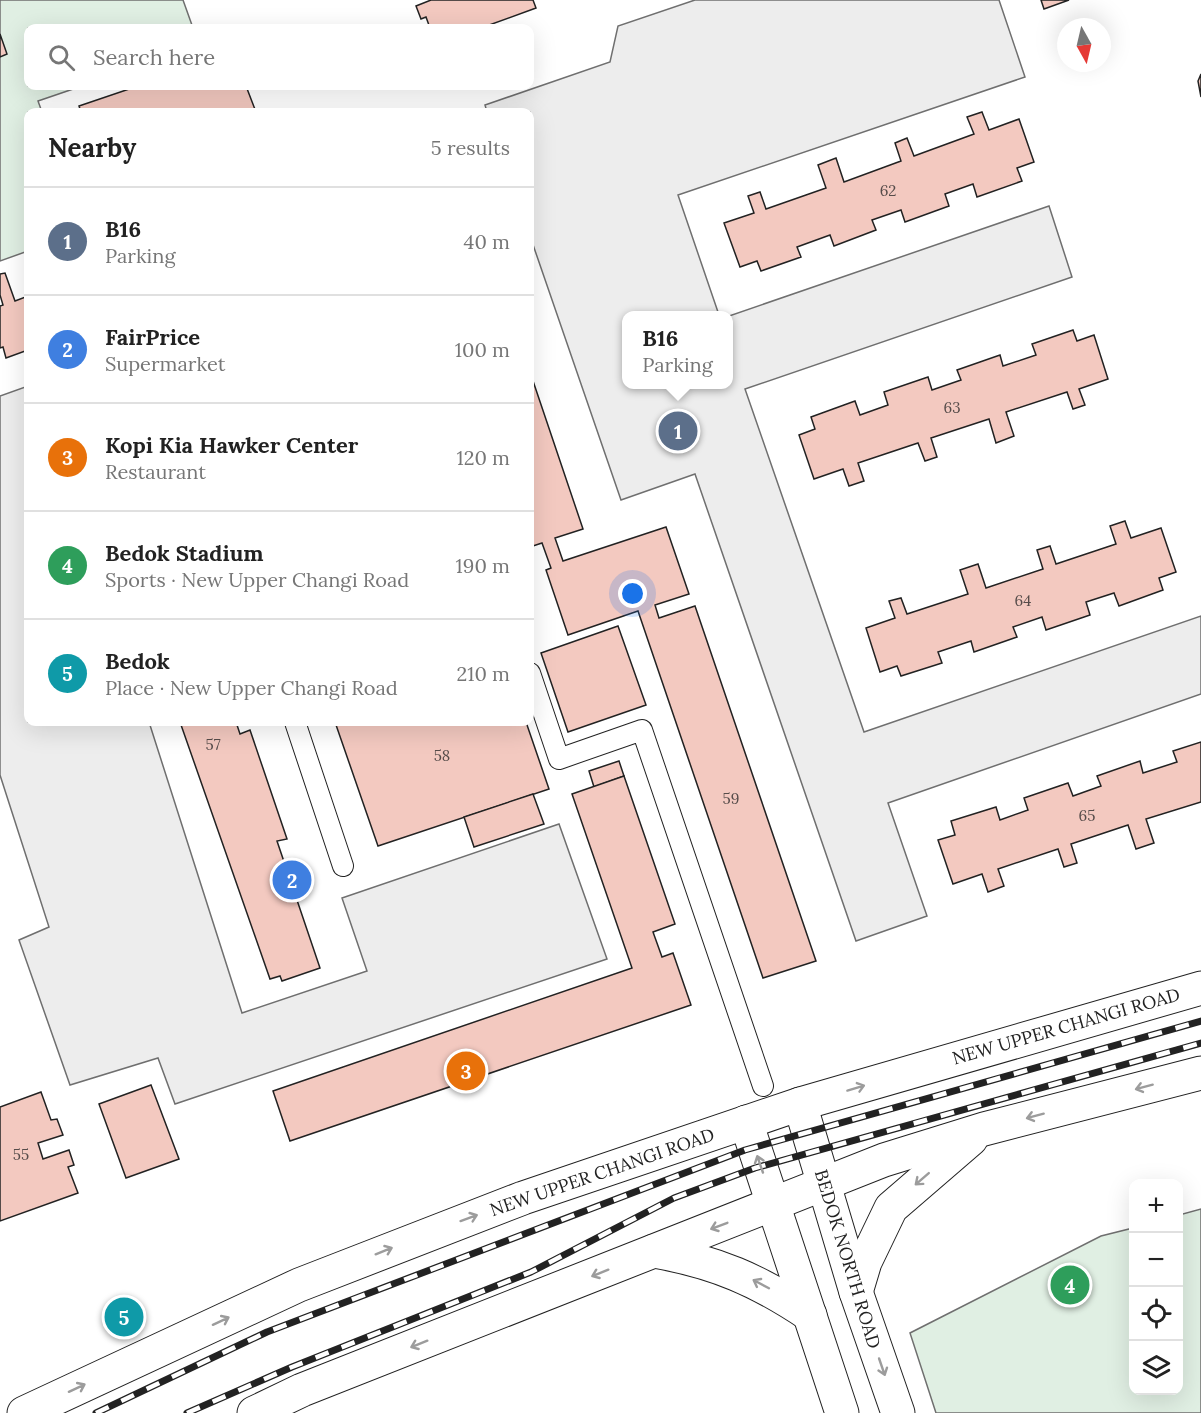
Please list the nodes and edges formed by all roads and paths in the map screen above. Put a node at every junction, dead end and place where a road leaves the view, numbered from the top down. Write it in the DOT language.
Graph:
graph roads {
  1 [pos="534,685"];
  2 [pos="295,726"];
  3 [pos="343,866"];
  4 [pos="1201,988"];
  5 [pos="1201,1073"];
  6 [pos="763,1086"];
  7 [pos="800,1104"];
  8 [pos="746,1122"];
  9 [pos="984,1129"];
  10 [pos="825,1184"];
  11 [pos="774,1205"];
  12 [pos="654,1251"];
  13 [pos="856,1292"];
  14 [pos="810,1315"];
  15 [pos="24,1413"];
  16 [pos="254,1413"];
  17 [pos="842,1413"];
  18 [pos="898,1413"];
  1 -- 6 [label="street"];
  2 -- 3 [label="street"];
  7 -- 4 [label="main road, NEW UPPER CHANGI ROAD, one-way"];
  5 -- 9 [label="main road, one-way"];
  7 -- 8 [label="main road, NEW UPPER CHANGI ROAD"];
  7 -- 10 [label="main road, BEDOK NORTH ROAD"];
  11 -- 8 [label="main road, one-way"];
  15 -- 8 [label="main road, NEW UPPER CHANGI ROAD, one-way"];
  9 -- 10 [label="main road"];
  9 -- 13 [label="main road, one-way"];
  10 -- 11 [label="main road"];
  10 -- 13 [label="main road, BEDOK NORTH ROAD"];
  11 -- 12 [label="main road, one-way"];
  11 -- 14 [label="main road"];
  14 -- 12 [label="main road, one-way"];
  12 -- 16 [label="main road, one-way"];
  13 -- 18 [label="main road, BEDOK NORTH ROAD, one-way"];
  14 -- 17 [label="main road"];
}
